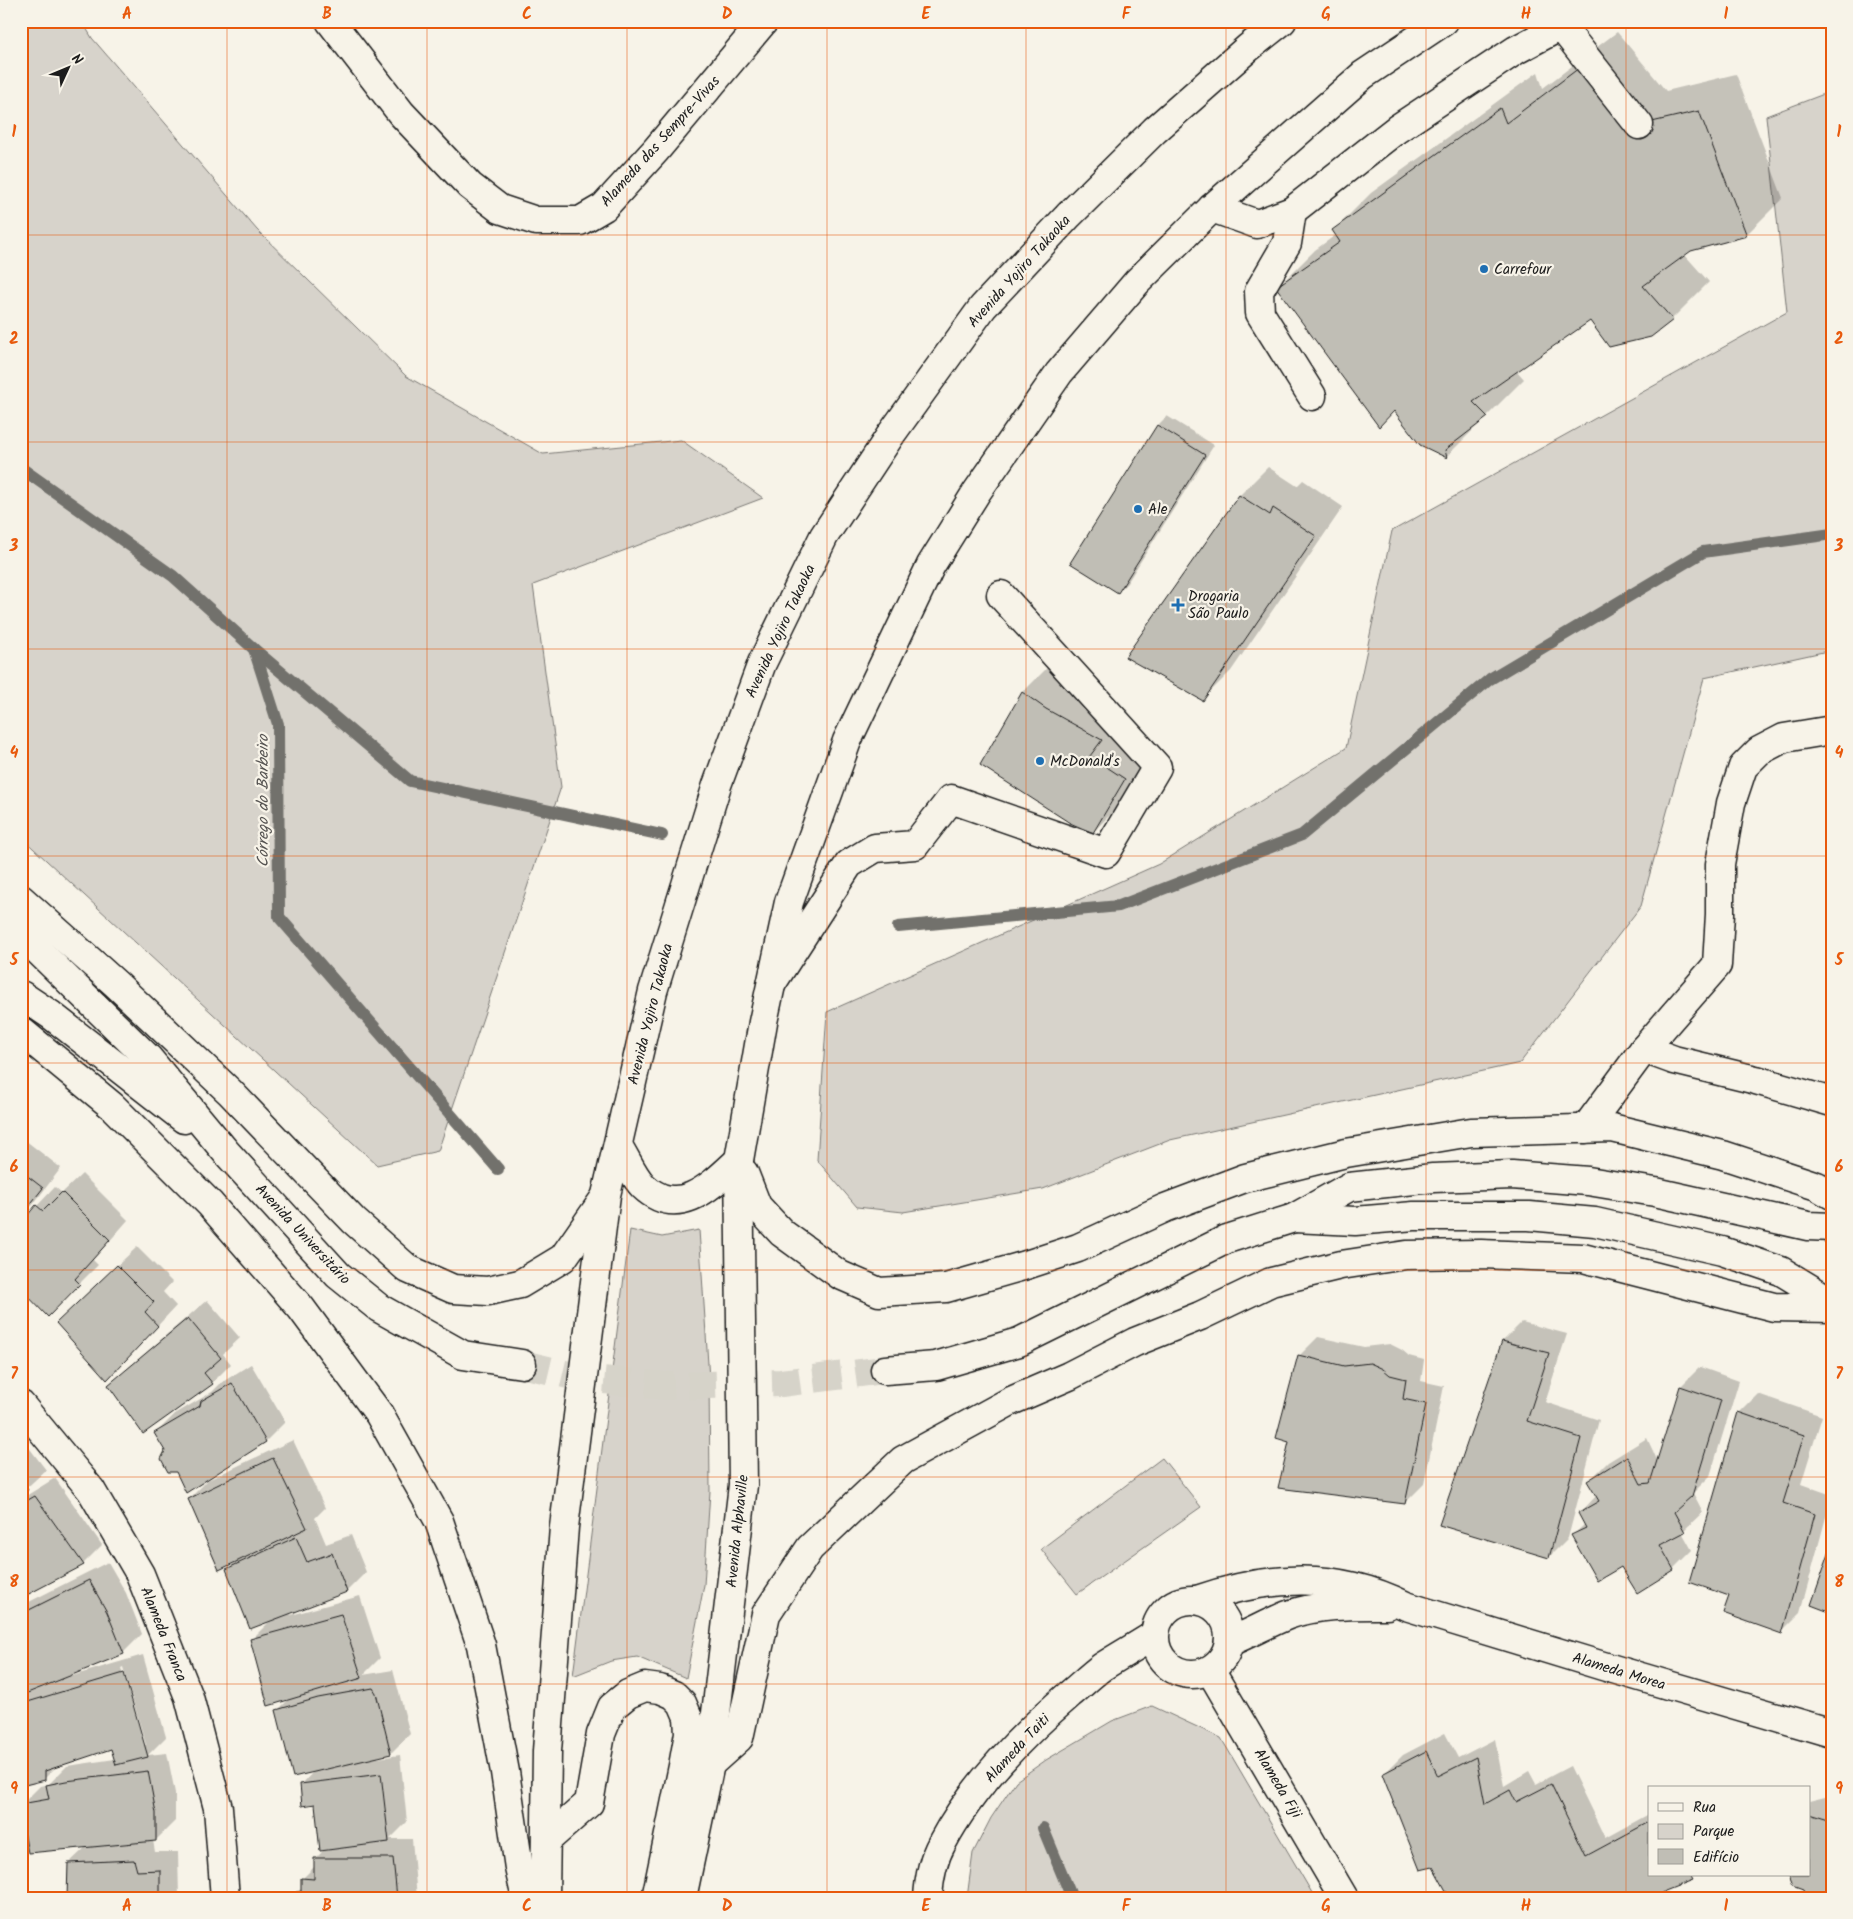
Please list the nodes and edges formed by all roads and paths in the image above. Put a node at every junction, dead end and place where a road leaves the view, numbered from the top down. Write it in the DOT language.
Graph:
graph roads {
  1 [pos="330,21"];
  2 [pos="764,21"];
  3 [pos="1282,21"];
  4 [pos="1444,21"];
  5 [pos="1562,23"];
  6 [pos="1639,126"];
  7 [pos="1212,208"];
  8 [pos="1292,211"];
  9 [pos="1312,396"];
  10 [pos="1001,595"];
  11 [pos="1832,730"];
  12 [pos="21,899"];
  13 [pos="21,934"];
  14 [pos="771,984"];
  15 [pos="21,994"];
  16 [pos="21,1031"];
  17 [pos="1644,1049"];
  18 [pos="1832,1102"];
  19 [pos="1584,1129"];
  20 [pos="618,1146"];
  21 [pos="226,1152"];
  22 [pos="739,1160"];
  23 [pos="606,1195"];
  24 [pos="1832,1195"];
  25 [pos="1294,1218"];
  26 [pos="1832,1228"];
  27 [pos="1832,1302"];
  28 [pos="1832,1308"];
  29 [pos="522,1364"];
  30 [pos="885,1370"];
  31 [pos="21,1405"];
  32 [pos="1197,1600"];
  33 [pos="1406,1606"];
  34 [pos="1154,1635"];
  35 [pos="1229,1642"];
  36 [pos="1210,1670"];
  37 [pos="1832,1733"];
  38 [pos="710,1764"];
  39 [pos="546,1841"];
  40 [pos="225,1898"];
  41 [pos="526,1898"];
  42 [pos="545,1898"];
  43 [pos="656,1898"];
  44 [pos="682,1898"];
  45 [pos="928,1898"];
  46 [pos="1344,1898"];
  1 -- 2 [label="main road, Alameda das Sempre-Vivas"];
  3 -- 20 [label="main road, Avenida Yojiro Takaoka"];
  4 -- 7 [label="main road"];
  5 -- 6 [label="main road"];
  5 -- 8 [label="main road"];
  7 -- 8 [label="main road"];
  7 -- 14 [label="main road"];
  8 -- 9 [label="main road"];
  10 -- 14 [label="main road"];
  11 -- 17 [label="main road"];
  12 -- 23 [label="main road"];
  13 -- 21 [label="main road, Avenida Universitário"];
  14 -- 22 [label="main road"];
  15 -- 21 [label="main road, Avenida Universitário"];
  16 -- 41 [label="main road"];
  17 -- 18 [label="main road"];
  17 -- 19 [label="main road"];
  19 -- 22 [label="main road"];
  19 -- 24 [label="main road"];
  20 -- 22 [label="main road"];
  20 -- 23 [label="main road, Avenida Yojiro Takaoka"];
  21 -- 29 [label="main road, Avenida Universitário"];
  22 -- 38 [label="main road, Avenida Alphaville"];
  23 -- 39 [label="main road, Avenida Yojiro Takaoka"];
  25 -- 26 [label="main road"];
  25 -- 27 [label="main road"];
  25 -- 30 [label="main road"];
  28 -- 38 [label="main road"];
  31 -- 40 [label="main road, Alameda Franca"];
  32 -- 33 [label="main road, Alameda Morea"];
  32 -- 34 [label="main road"];
  32 -- 35 [label="main road"];
  33 -- 35 [label="main road, Alameda Morea"];
  33 -- 37 [label="main road, Alameda Morea"];
  34 -- 36 [label="main road"];
  34 -- 45 [label="main road, Alameda Taiti"];
  35 -- 36 [label="main road"];
  36 -- 46 [label="main road, Alameda Fiji"];
  38 -- 44 [label="main road, Avenida Alphaville"];
  39 -- 42 [label="main road"];
  39 -- 43 [label="main road"];
}
